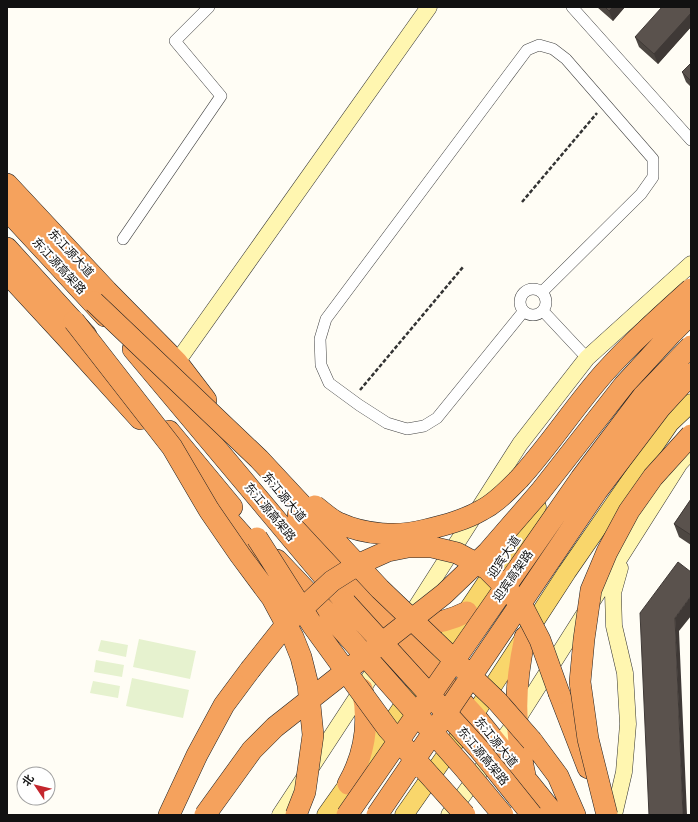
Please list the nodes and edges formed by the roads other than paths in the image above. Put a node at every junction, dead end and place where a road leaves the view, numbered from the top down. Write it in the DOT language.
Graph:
graph roads {
  1 [pos="209,7"];
  2 [pos="429,7"];
  3 [pos="572,7"];
  4 [pos="691,140"];
  5 [pos="7,184"];
  6 [pos="7,210"];
  7 [pos="123,239"];
  8 [pos="7,248"];
  9 [pos="691,264"];
  10 [pos="7,273"];
  11 [pos="691,289"];
  12 [pos="542,292"];
  13 [pos="94,302"];
  14 [pos="691,307"];
  15 [pos="543,311"];
  16 [pos="523,312"];
  17 [pos="691,314"];
  18 [pos="74,322"];
  19 [pos="691,346"];
  20 [pos="587,358"];
  21 [pos="177,362"];
  22 [pos="691,374"];
  23 [pos="691,403"];
  24 [pos="691,435"];
  25 [pos="691,451"];
  26 [pos="259,459"];
  27 [pos="257,538"];
  28 [pos="624,553"];
  29 [pos="467,612"];
  30 [pos="402,628"];
  31 [pos="525,637"];
  32 [pos="430,668"];
  33 [pos="362,684"];
  34 [pos="474,715"];
  35 [pos="516,720"];
  36 [pos="392,722"];
  37 [pos="499,745"];
  38 [pos="434,772"];
  39 [pos="526,779"];
  40 [pos="348,784"];
  41 [pos="462,811"];
  42 [pos="380,812"];
  43 [pos="169,815"];
  44 [pos="205,815"];
  45 [pos="280,815"];
  46 [pos="296,815"];
  47 [pos="326,815"];
  48 [pos="347,815"];
  49 [pos="404,815"];
  50 [pos="503,815"];
  51 [pos="532,815"];
  52 [pos="555,815"];
  53 [pos="575,815"];
  54 [pos="606,815"];
  55 [pos="614,815"];
  1 -- 7 [label="street"];
  2 -- 21 [label="street"];
  3 -- 4 [label="street"];
  5 -- 21 [label="highway, 东江源大道"];
  6 -- 13 [label="highway, 东江源高架路"];
  8 -- 18 [label="highway, 东江源高架路"];
  9 -- 20 [label="street"];
  10 -- 33 [label="highway"];
  11 -- 26 [label="highway, bridge"];
  12 -- 15 [label="street"];
  12 -- 16 [label="street"];
  12 -- 16 [label="street"];
  13 -- 26 [label="highway, bridge"];
  13 -- 51 [label="highway, 东江源高架路, bridge"];
  14 -- 29 [label="main road, 迎宾大道"];
  15 -- 16 [label="street"];
  15 -- 20 [label="street"];
  17 -- 44 [label="highway, bridge"];
  18 -- 27 [label="highway, 东江源高架路, bridge"];
  18 -- 46 [label="highway, bridge"];
  19 -- 48 [label="highway, 迎宾高架路, bridge"];
  20 -- 30 [label="street"];
  21 -- 30 [label="highway, 东江源大道"];
  22 -- 42 [label="highway, 迎宾高架路, bridge"];
  23 -- 31 [label="main road"];
  24 -- 54 [label="highway, bridge"];
  25 -- 28 [label="street"];
  26 -- 53 [label="highway, bridge"];
  27 -- 41 [label="highway, bridge"];
  27 -- 50 [label="highway, 东江源高架路, bridge"];
  28 -- 35 [label="street"];
  28 -- 55 [label="street"];
  29 -- 30 [label="highway"];
  29 -- 32 [label="main road, 迎宾大道"];
  30 -- 32 [label="highway, 东江源大道"];
  30 -- 33 [label="street"];
  31 -- 34 [label="main road"];
  31 -- 35 [label="highway"];
  32 -- 34 [label="highway, 东江源大道"];
  32 -- 36 [label="main road, 迎宾大道"];
  33 -- 36 [label="highway"];
  33 -- 40 [label="highway"];
  33 -- 45 [label="street"];
  34 -- 37 [label="highway, 东江源大道"];
  34 -- 38 [label="main road"];
  35 -- 37 [label="street"];
  35 -- 39 [label="highway"];
  36 -- 38 [label="highway"];
  36 -- 40 [label="main road, 迎宾大道"];
  37 -- 39 [label="highway, 东江源大道"];
  37 -- 41 [label="street"];
  38 -- 41 [label="highway"];
  38 -- 49 [label="main road"];
  39 -- 52 [label="highway, 东江源大道"];
  40 -- 47 [label="main road, 迎宾大道"];
  43 -- 54 [label="highway, bridge"];
}
